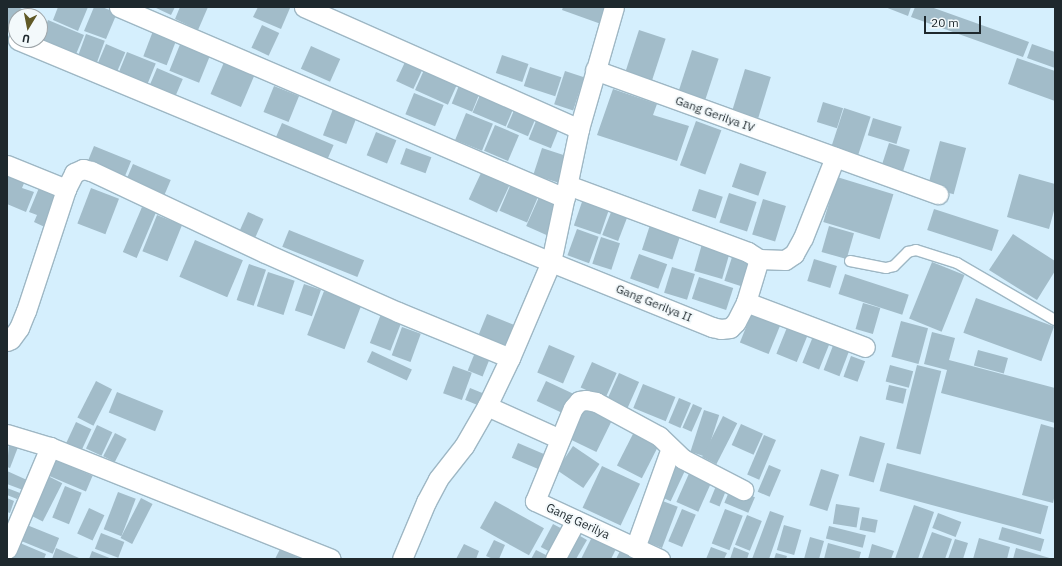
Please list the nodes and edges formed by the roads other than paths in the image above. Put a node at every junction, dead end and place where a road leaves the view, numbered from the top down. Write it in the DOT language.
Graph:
graph roads {
  1 [pos="118,7"];
  2 [pos="304,7"];
  3 [pos="614,7"];
  4 [pos="36,48"];
  5 [pos="595,70"];
  6 [pos="578,129"];
  7 [pos="835,157"];
  8 [pos="7,165"];
  9 [pos="66,190"];
  10 [pos="566,192"];
  11 [pos="938,194"];
  12 [pos="759,259"];
  13 [pos="850,261"];
  14 [pos="550,262"];
  15 [pos="746,302"];
  16 [pos="1055,320"];
  17 [pos="7,341"];
  18 [pos="865,347"];
  19 [pos="510,358"];
  20 [pos="487,406"];
  21 [pos="7,434"];
  22 [pos="560,439"];
  23 [pos="50,447"];
  24 [pos="671,448"];
  25 [pos="743,490"];
  26 [pos="576,520"];
  27 [pos="635,548"];
  28 [pos="7,549"];
  29 [pos="331,559"];
  30 [pos="402,559"];
  31 [pos="555,559"];
  32 [pos="660,559"];
  1 -- 10 [label="street"];
  2 -- 6 [label="street"];
  3 -- 5 [label="street"];
  4 -- 14 [label="street"];
  5 -- 6 [label="street"];
  5 -- 7 [label="street, Gang Gerilya IV"];
  6 -- 10 [label="street"];
  7 -- 11 [label="street, Gang Gerilya IV"];
  7 -- 12 [label="street"];
  8 -- 9 [label="street"];
  9 -- 17 [label="street"];
  9 -- 19 [label="street"];
  10 -- 12 [label="street"];
  10 -- 14 [label="street"];
  12 -- 15 [label="street"];
  13 -- 16 [label="lane"];
  14 -- 15 [label="street, Gang Gerilya II"];
  14 -- 19 [label="street"];
  15 -- 18 [label="street"];
  19 -- 20 [label="street"];
  20 -- 22 [label="street"];
  20 -- 30 [label="street"];
  21 -- 23 [label="street"];
  22 -- 24 [label="street"];
  22 -- 26 [label="street, Gang Gerilya"];
  23 -- 28 [label="street"];
  23 -- 29 [label="street"];
  24 -- 25 [label="street"];
  24 -- 27 [label="street"];
  26 -- 27 [label="street, Gang Gerilya"];
  26 -- 31 [label="street"];
  27 -- 32 [label="street, Gang Gerilya"];
}
